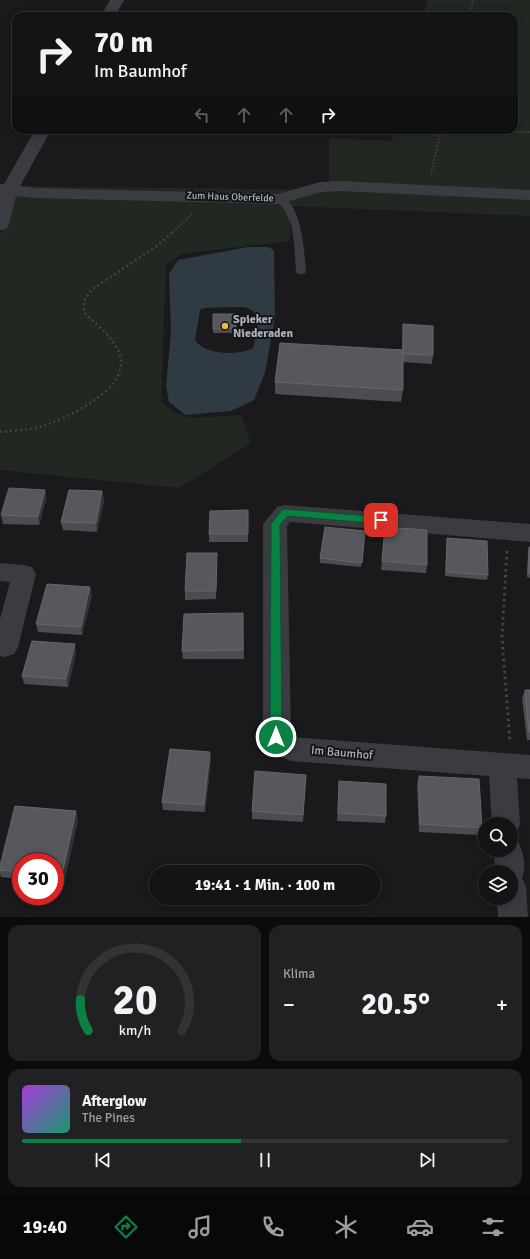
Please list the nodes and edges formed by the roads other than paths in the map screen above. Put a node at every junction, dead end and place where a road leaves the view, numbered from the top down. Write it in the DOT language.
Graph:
graph roads {
  1 [pos="117,0"];
  2 [pos="110,12"];
  3 [pos="40,134"];
  4 [pos="5,189"];
  5 [pos="530,195"];
  6 [pos="278,198"];
  7 [pos="0,225"];
  8 [pos="301,272"];
  9 [pos="519,531"];
  10 [pos="0,572"];
  11 [pos="6,646"];
  12 [pos="514,766"];
  13 [pos="507,817"];
  14 [pos="512,905"];
  15 [pos="513,917"];
  1 -- 2 [label="street"];
  3 -- 4 [label="street"];
  4 -- 6 [label="street, Zum Haus Oberfelde"];
  4 -- 7 [label="street"];
  5 -- 6 [label="street, Zum Haus Oberfelde"];
  6 -- 8 [label="lane"];
  9 -- 12 [label="street, Im Baumhof"];
  10 -- 11 [label="street"];
  12 -- 13 [label="street"];
  14 -- 15 [label="street"];
}
